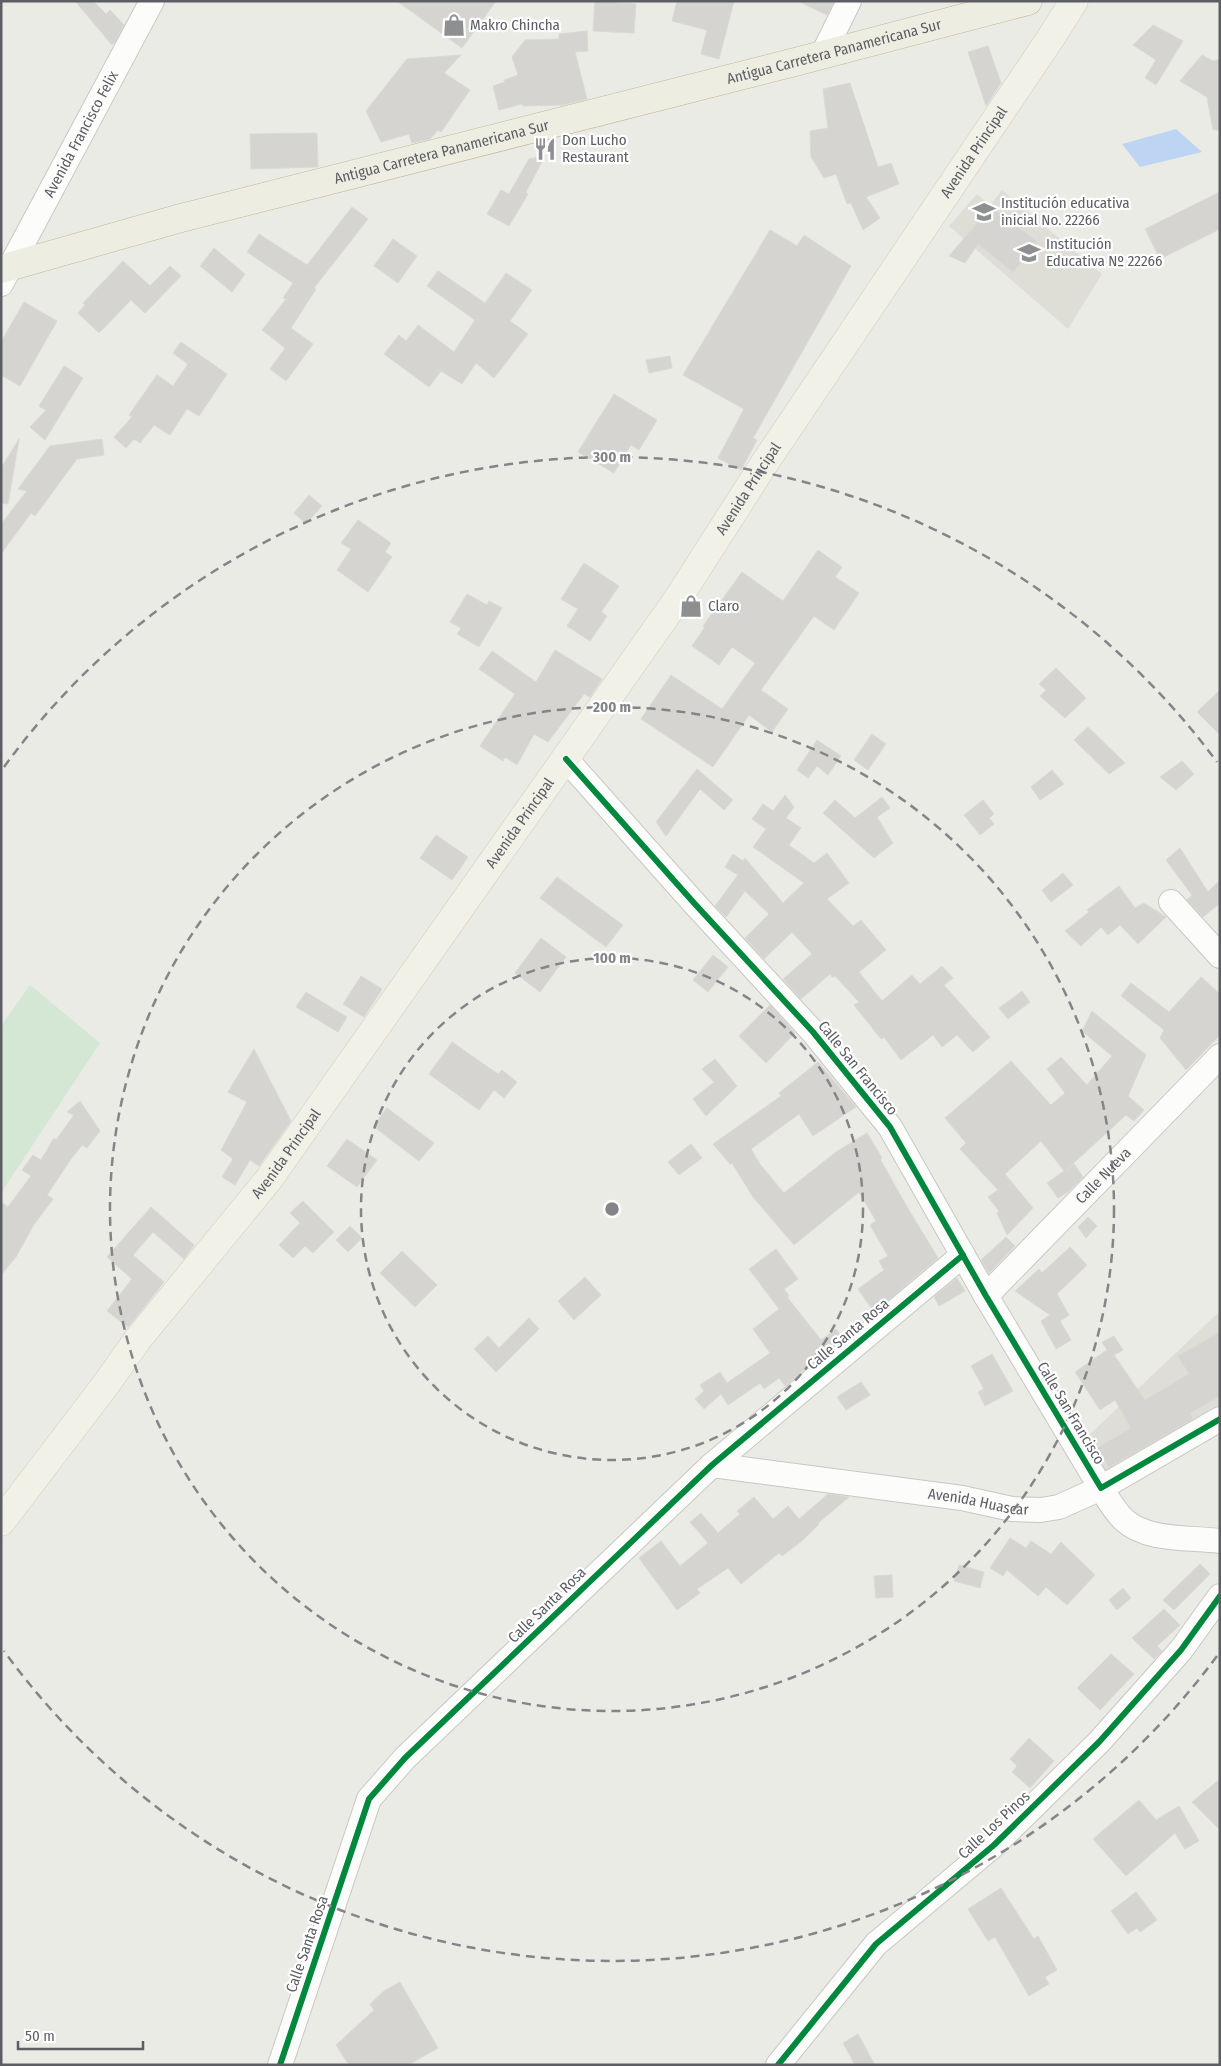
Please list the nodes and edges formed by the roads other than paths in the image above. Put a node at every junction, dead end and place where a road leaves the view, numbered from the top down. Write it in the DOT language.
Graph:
graph roads {
  1 [pos="152,1"];
  2 [pos="849,1"];
  3 [pos="1028,1"];
  4 [pos="1074,1"];
  5 [pos="823,54"];
  6 [pos="4,274"];
  7 [pos="566,759"];
  8 [pos="1171,902"];
  9 [pos="1220,956"];
  10 [pos="1220,1056"];
  11 [pos="963,1255"];
  12 [pos="986,1296"];
  13 [pos="1220,1420"];
  14 [pos="712,1465"];
  15 [pos="1101,1488"];
  16 [pos="1,1522"];
  17 [pos="1220,1541"];
  18 [pos="1220,1596"];
  19 [pos="280,2065"];
  20 [pos="778,2065"];
  1 -- 6 [label="street, Avenida Francisco Felix"];
  2 -- 5 [label="street"];
  3 -- 5 [label="highway, Antigua Carretera Panamericana Sur"];
  4 -- 7 [label="main road, Avenida Principal"];
  5 -- 6 [label="highway, Antigua Carretera Panamericana Sur"];
  7 -- 11 [label="street, Calle San Francisco"];
  7 -- 16 [label="main road, Avenida Principal"];
  8 -- 9 [label="street"];
  10 -- 12 [label="street, Calle Nueva"];
  11 -- 12 [label="street, Calle San Francisco"];
  11 -- 14 [label="street, Calle Santa Rosa"];
  12 -- 15 [label="street, Calle San Francisco"];
  13 -- 15 [label="street, Avenida Huascar"];
  14 -- 15 [label="street, Avenida Huascar"];
  14 -- 19 [label="street, Calle Santa Rosa"];
  15 -- 17 [label="street"];
  18 -- 20 [label="street, Calle Los Pinos"];
}
